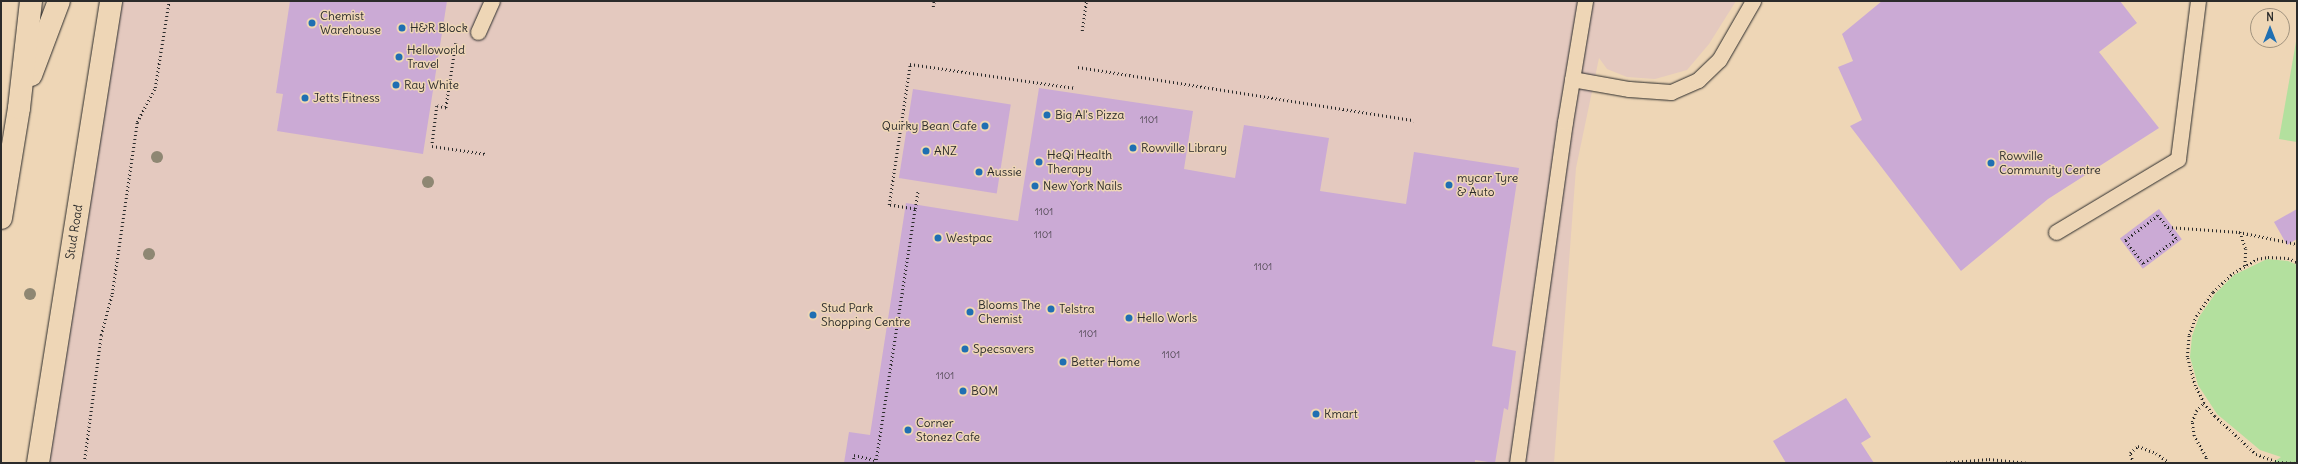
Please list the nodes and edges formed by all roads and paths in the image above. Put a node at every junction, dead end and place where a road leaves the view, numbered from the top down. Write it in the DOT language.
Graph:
graph roads {
  1 [pos="31,1"];
  2 [pos="59,1"];
  3 [pos="111,1"];
  4 [pos="169,1"];
  5 [pos="480,1"];
  6 [pos="492,1"];
  7 [pos="934,1"];
  8 [pos="1086,1"];
  9 [pos="1586,1"];
  10 [pos="1753,1"];
  11 [pos="2198,1"];
  12 [pos="933,7"];
  13 [pos="1082,31"];
  14 [pos="456,39"];
  15 [pos="1078,67"];
  16 [pos="1572,79"];
  17 [pos="1075,88"];
  18 [pos="19,108"];
  19 [pos="1414,120"];
  20 [pos="486,154"];
  21 [pos="918,190"];
  22 [pos="915,209"];
  23 [pos="1,218"];
  24 [pos="2168,227"];
  25 [pos="2056,232"];
  26 [pos="2239,232"];
  27 [pos="2297,244"];
  28 [pos="2297,262"];
  29 [pos="2245,266"];
  30 [pos="2204,403"];
  31 [pos="38,463"];
  32 [pos="84,463"];
  33 [pos="852,463"];
  34 [pos="1517,463"];
  35 [pos="1942,463"];
  36 [pos="2030,463"];
  37 [pos="2133,463"];
  38 [pos="2170,463"];
  39 [pos="2206,463"];
  40 [pos="2297,463"];
  1 -- 18 [label="highway"];
  2 -- 18 [label="highway"];
  3 -- 31 [label="highway, Stud Road"];
  4 -- 32 [label="path"];
  5 -- 6 [label="lane"];
  7 -- 12 [label="path"];
  8 -- 13 [label="path"];
  9 -- 16 [label="lane"];
  10 -- 16 [label="lane"];
  11 -- 25 [label="lane"];
  14 -- 20 [label="path"];
  15 -- 19 [label="path"];
  16 -- 34 [label="lane"];
  17 -- 22 [label="path"];
  18 -- 23 [label="highway"];
  21 -- 22 [label="path"];
  22 -- 33 [label="path"];
  24 -- 24 [label="path"];
  24 -- 26 [label="path"];
  26 -- 27 [label="path"];
  26 -- 29 [label="path"];
  28 -- 29 [label="path"];
  29 -- 30 [label="path"];
  30 -- 39 [label="path"];
  30 -- 40 [label="path"];
  35 -- 36 [label="path"];
  37 -- 38 [label="path"];
}
